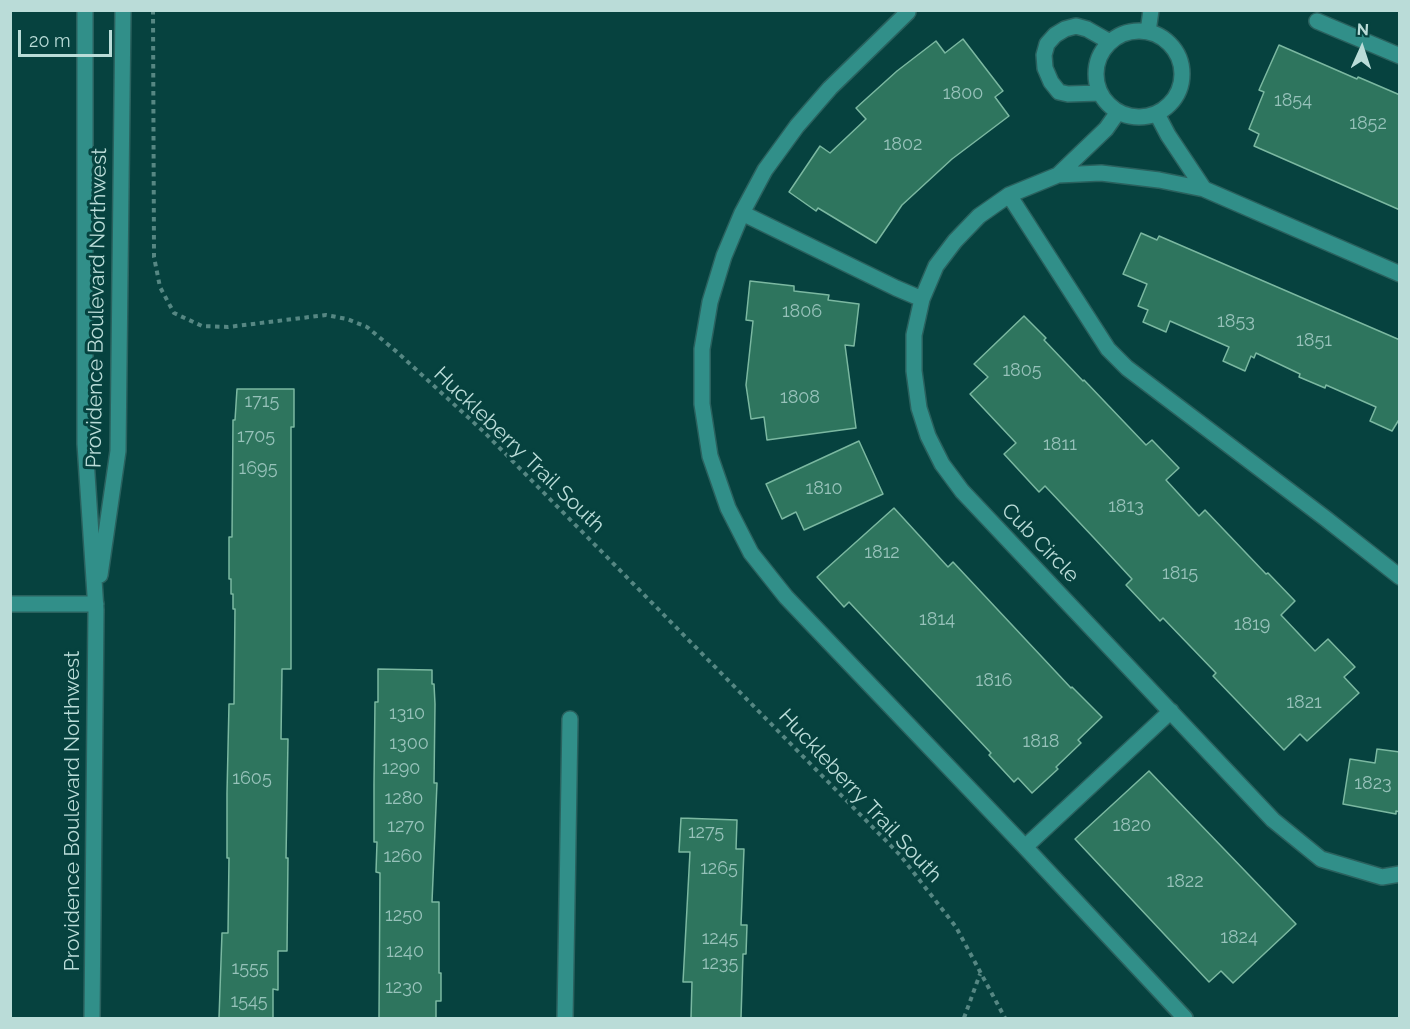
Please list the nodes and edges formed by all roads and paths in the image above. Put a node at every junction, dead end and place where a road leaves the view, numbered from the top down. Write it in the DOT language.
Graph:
graph roads {
  1 [pos="85,10"];
  2 [pos="123,10"];
  3 [pos="153,10"];
  4 [pos="1151,10"];
  5 [pos="908,12"];
  6 [pos="1317,21"];
  7 [pos="1148,32"];
  8 [pos="1110,42"];
  9 [pos="1400,56"];
  10 [pos="1100,93"];
  11 [pos="1118,112"];
  12 [pos="1157,114"];
  13 [pos="1058,175"];
  14 [pos="1204,189"];
  15 [pos="1009,195"];
  16 [pos="742,213"];
  17 [pos="1400,274"];
  18 [pos="922,298"];
  19 [pos="1400,577"];
  20 [pos="10,604"];
  21 [pos="96,604"];
  22 [pos="1171,711"];
  23 [pos="570,719"];
  24 [pos="1025,847"];
  25 [pos="1400,874"];
  26 [pos="1382,877"];
  27 [pos="1400,880"];
  28 [pos="981,973"];
  29 [pos="92,1018"];
  30 [pos="565,1018"];
  31 [pos="964,1018"];
  32 [pos="1005,1018"];
  33 [pos="1185,1018"];
  1 -- 21 [label="street, Providence Boulevard Northwest"];
  2 -- 21 [label="street, Providence Boulevard Northwest"];
  3 -- 28 [label="path, Huckleberry Trail South"];
  4 -- 7 [label="street"];
  5 -- 16 [label="street"];
  6 -- 9 [label="street"];
  7 -- 8 [label="street"];
  7 -- 12 [label="street"];
  8 -- 10 [label="street"];
  8 -- 10 [label="street"];
  10 -- 11 [label="street"];
  11 -- 12 [label="street"];
  11 -- 13 [label="street, Cub Circle"];
  12 -- 14 [label="street"];
  13 -- 14 [label="street, Cub Circle"];
  13 -- 15 [label="street, Cub Circle"];
  14 -- 17 [label="street, Cub Circle"];
  15 -- 18 [label="street, Cub Circle"];
  15 -- 19 [label="street"];
  16 -- 18 [label="street"];
  16 -- 24 [label="street"];
  18 -- 22 [label="street, Cub Circle"];
  20 -- 21 [label="street"];
  21 -- 29 [label="street, Providence Boulevard Northwest"];
  22 -- 24 [label="street"];
  22 -- 26 [label="street, Cub Circle"];
  23 -- 30 [label="street"];
  24 -- 33 [label="street"];
  25 -- 26 [label="street, Cub Circle"];
  26 -- 27 [label="street, Cub Circle"];
  28 -- 31 [label="path"];
  28 -- 32 [label="path, Huckleberry Trail South"];
}
